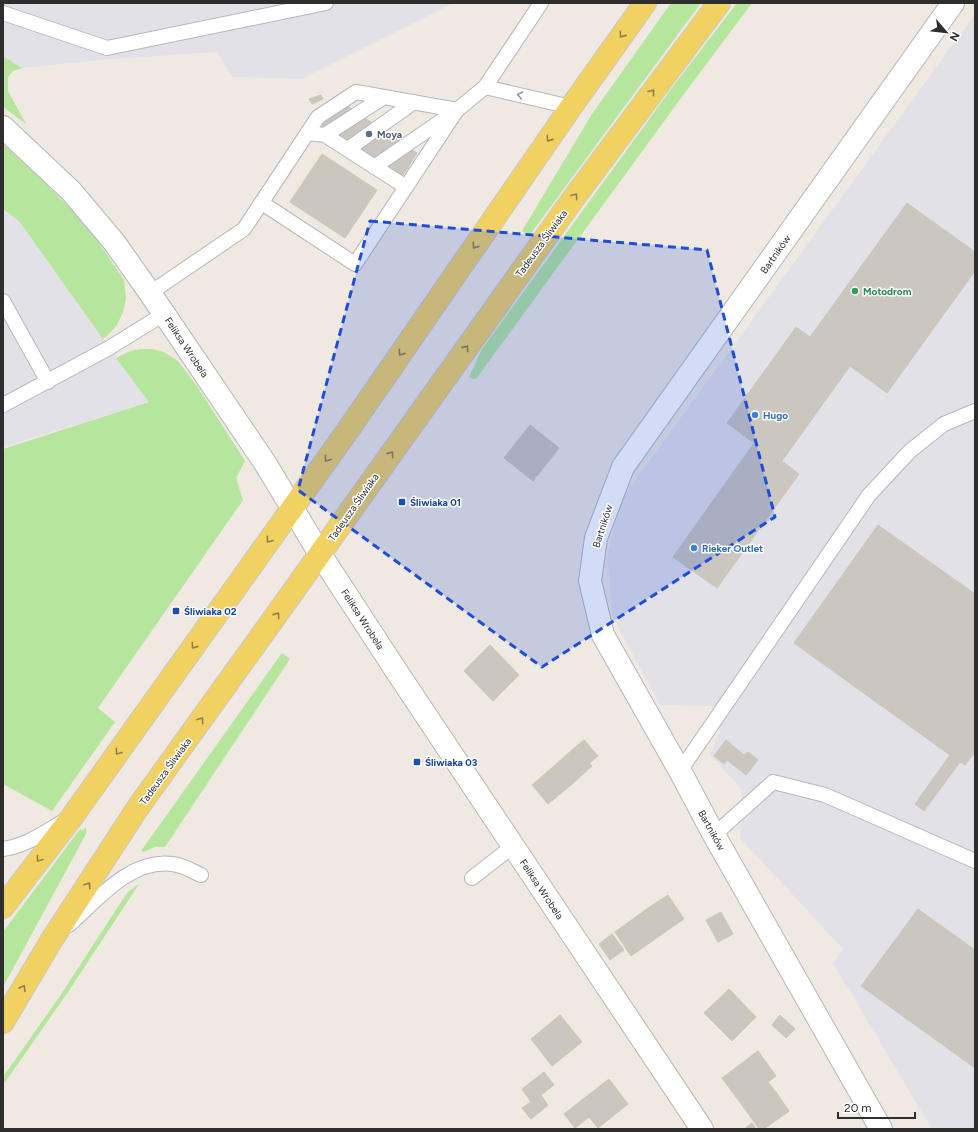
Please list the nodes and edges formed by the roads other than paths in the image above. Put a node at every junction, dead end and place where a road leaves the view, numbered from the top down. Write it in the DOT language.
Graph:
graph roads {
  1 [pos="326,3"];
  2 [pos="541,3"];
  3 [pos="645,3"];
  4 [pos="719,3"];
  5 [pos="952,3"];
  6 [pos="3,13"];
  7 [pos="485,87"];
  8 [pos="384,97"];
  9 [pos="414,102"];
  10 [pos="571,107"];
  11 [pos="457,110"];
  12 [pos="3,127"];
  13 [pos="308,133"];
  14 [pos="325,135"];
  15 [pos="348,149"];
  16 [pos="374,167"];
  17 [pos="406,187"];
  18 [pos="262,203"];
  19 [pos="150,293"];
  20 [pos="3,301"];
  21 [pos="164,314"];
  22 [pos="48,382"];
  23 [pos="3,405"];
  24 [pos="975,411"];
  25 [pos="292,508"];
  26 [pos="320,554"];
  27 [pos="680,771"];
  28 [pos="72,817"];
  29 [pos="714,835"];
  30 [pos="513,846"];
  31 [pos="3,849"];
  32 [pos="975,861"];
  33 [pos="201,875"];
  34 [pos="472,878"];
  35 [pos="3,907"];
  36 [pos="51,941"];
  37 [pos="3,1022"];
  38 [pos="702,1129"];
  39 [pos="881,1129"];
  1 -- 6 [label="lane"];
  2 -- 7 [label="lane"];
  3 -- 10 [label="main road, one-way"];
  26 -- 4 [label="main road, Tadeusza Śliwiaka, one-way"];
  5 -- 27 [label="street, Bartników"];
  10 -- 7 [label="lane, one-way"];
  7 -- 11 [label="lane"];
  8 -- 9 [label="lane"];
  8 -- 13 [label="lane"];
  8 -- 14 [label="lane"];
  9 -- 11 [label="lane"];
  9 -- 15 [label="lane"];
  10 -- 25 [label="main road, one-way"];
  11 -- 16 [label="lane"];
  11 -- 17 [label="lane"];
  12 -- 19 [label="street, Feliksa Wrobela"];
  13 -- 14 [label="lane"];
  13 -- 18 [label="lane"];
  14 -- 15 [label="lane"];
  15 -- 16 [label="lane"];
  16 -- 17 [label="lane"];
  17 -- 18 [label="lane"];
  18 -- 19 [label="lane"];
  19 -- 21 [label="street, Feliksa Wrobela"];
  20 -- 22 [label="lane"];
  21 -- 22 [label="lane"];
  21 -- 25 [label="street, Feliksa Wrobela"];
  22 -- 23 [label="lane"];
  24 -- 27 [label="lane"];
  25 -- 26 [label="street, Feliksa Wrobela"];
  25 -- 28 [label="main road, one-way"];
  26 -- 30 [label="street, Feliksa Wrobela"];
  36 -- 26 [label="main road, Tadeusza Śliwiaka, one-way"];
  27 -- 29 [label="street, Bartników"];
  28 -- 31 [label="lane"];
  28 -- 35 [label="main road, one-way"];
  29 -- 32 [label="lane"];
  29 -- 39 [label="street, Bartników"];
  30 -- 34 [label="lane"];
  30 -- 38 [label="street, Feliksa Wrobela"];
  33 -- 36 [label="lane"];
  37 -- 36 [label="main road, Tadeusza Śliwiaka, one-way"];
}
